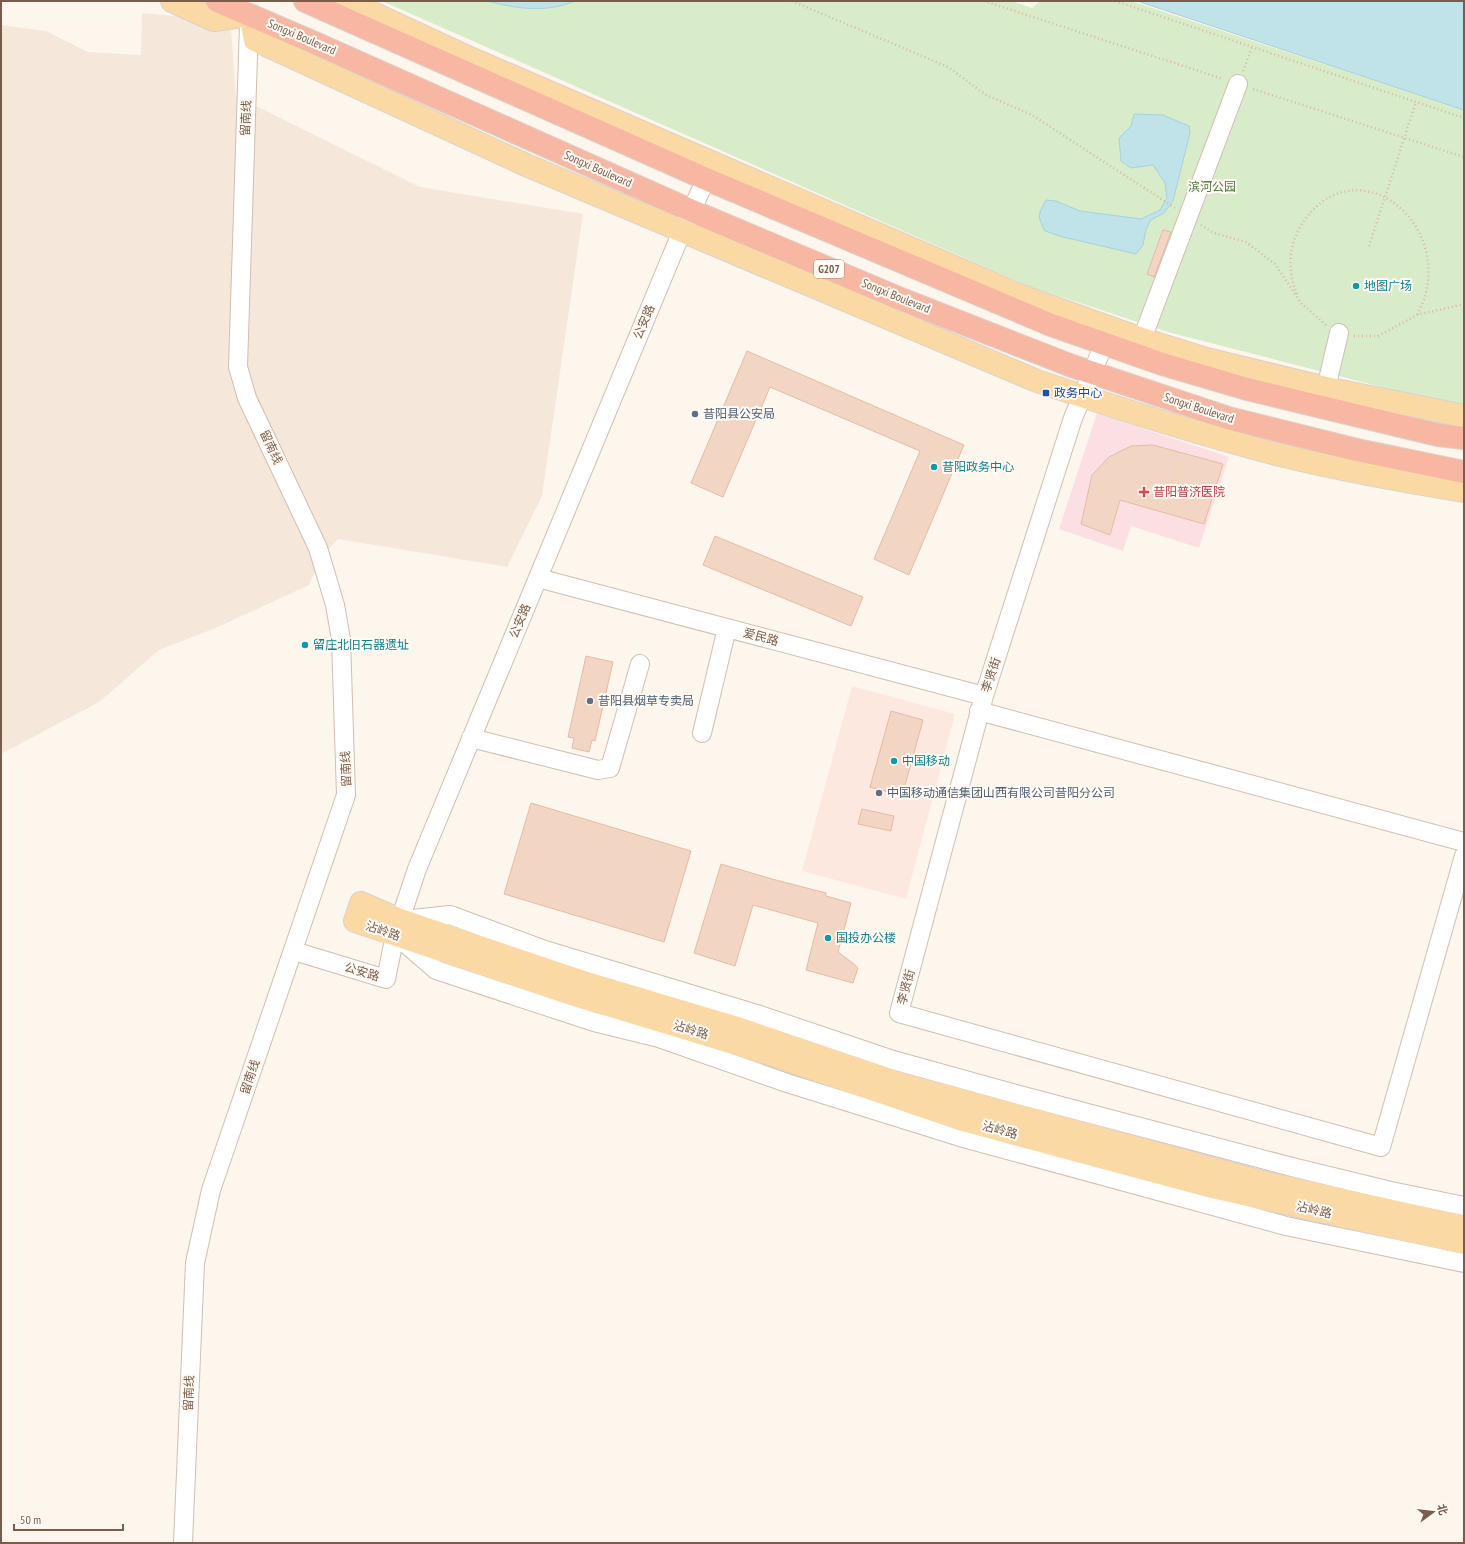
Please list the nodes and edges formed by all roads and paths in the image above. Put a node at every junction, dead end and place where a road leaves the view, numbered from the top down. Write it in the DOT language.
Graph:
graph roads {
  1 [pos="172,1"];
  2 [pos="217,1"];
  3 [pos="305,1"];
  4 [pos="347,1"];
  5 [pos="793,1"];
  6 [pos="1115,1"];
  7 [pos="250,15"];
  8 [pos="1252,47"];
  9 [pos="1238,84"];
  10 [pos="1416,102"];
  11 [pos="1464,118"];
  12 [pos="706,180"];
  13 [pos="1386,194"];
  14 [pos="1393,197"];
  15 [pos="692,211"];
  16 [pos="1181,212"];
  17 [pos="682,231"];
  18 [pos="1369,246"];
  19 [pos="1301,303"];
  20 [pos="1464,304"];
  21 [pos="1424,306"];
  22 [pos="1417,315"];
  23 [pos="1339,333"];
  24 [pos="1142,339"];
  25 [pos="1104,344"];
  26 [pos="1092,373"];
  27 [pos="1082,396"];
  28 [pos="1324,398"];
  29 [pos="1464,416"];
  30 [pos="1464,438"];
  31 [pos="1464,472"];
  32 [pos="1464,491"];
  33 [pos="538,578"];
  34 [pos="727,628"];
  35 [pos="640,664"];
  36 [pos="982,703"];
  37 [pos="702,733"];
  38 [pos="471,738"];
  39 [pos="1464,842"];
  40 [pos="1464,856"];
  41 [pos="397,928"];
  42 [pos="294,951"];
  43 [pos="1464,1206"];
  44 [pos="1464,1227"];
  45 [pos="1464,1243"];
  46 [pos="1464,1263"];
  47 [pos="183,1543"];
  1 -- 7 [label="main road"];
  2 -- 7 [label="highway, Songxi Boulevard / G207"];
  3 -- 12 [label="highway"];
  4 -- 24 [label="main road"];
  5 -- 16 [label="path"];
  6 -- 8 [label="path"];
  7 -- 15 [label="highway, Songxi Boulevard / G207"];
  7 -- 17 [label="main road"];
  7 -- 42 [label="street, 留南线"];
  8 -- 9 [label="path"];
  8 -- 10 [label="path"];
  9 -- 16 [label="street"];
  10 -- 11 [label="path"];
  10 -- 13 [label="path"];
  12 -- 15 [label="street, 公安路"];
  12 -- 25 [label="highway"];
  13 -- 14 [label="path"];
  13 -- 18 [label="path"];
  13 -- 19 [label="path"];
  15 -- 17 [label="street, 公安路"];
  15 -- 26 [label="highway, Songxi Boulevard / G207"];
  16 -- 19 [label="path"];
  16 -- 24 [label="street"];
  17 -- 27 [label="main road"];
  17 -- 33 [label="street, 公安路"];
  19 -- 23 [label="path"];
  20 -- 22 [label="path"];
  21 -- 22 [label="path"];
  22 -- 23 [label="path"];
  23 -- 28 [label="street"];
  24 -- 28 [label="main road"];
  25 -- 26 [label="street, 李贤街"];
  25 -- 28 [label="highway"];
  26 -- 27 [label="street, 李贤街"];
  26 -- 31 [label="highway, Songxi Boulevard / G207"];
  27 -- 32 [label="main road"];
  27 -- 36 [label="street, 李贤街"];
  28 -- 29 [label="main road"];
  28 -- 30 [label="highway"];
  33 -- 34 [label="street, 爱民路"];
  33 -- 38 [label="street, 公安路"];
  34 -- 36 [label="street, 爱民路"];
  34 -- 37 [label="street"];
  35 -- 38 [label="street"];
  36 -- 39 [label="street, 爱民路"];
  36 -- 40 [label="street, 李贤街"];
  38 -- 41 [label="street, 公安路"];
  41 -- 42 [label="street, 公安路"];
  41 -- 43 [label="street"];
  41 -- 44 [label="main road, 沾岭路"];
  41 -- 45 [label="main road, 沾岭路"];
  41 -- 46 [label="street"];
  42 -- 47 [label="street, 留南线"];
}
